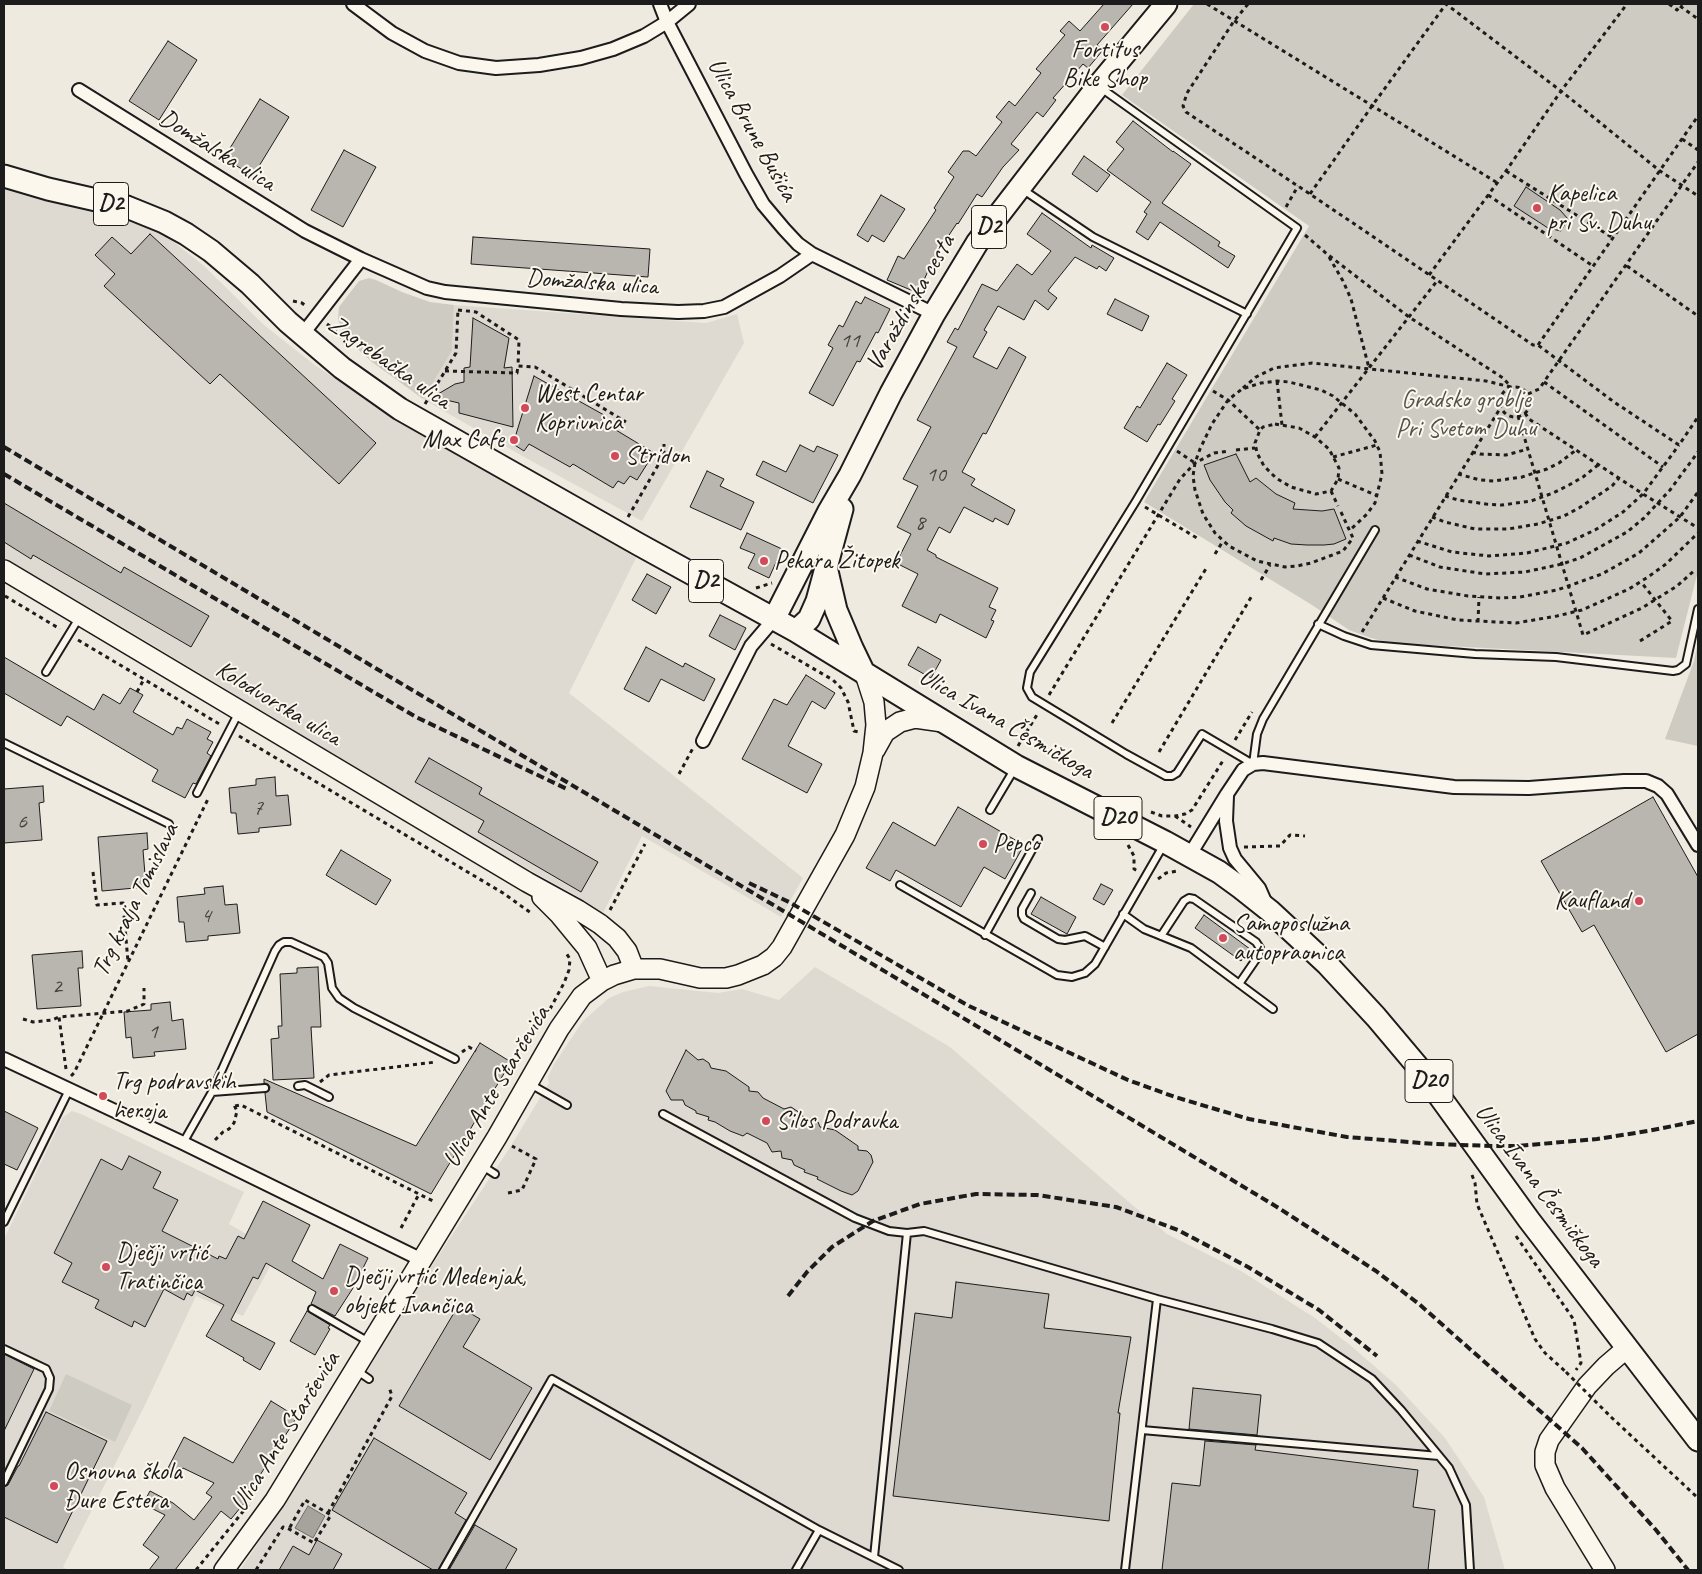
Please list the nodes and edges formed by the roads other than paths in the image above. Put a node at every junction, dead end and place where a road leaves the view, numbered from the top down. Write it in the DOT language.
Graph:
graph roads {
  1 [pos="353,4"];
  2 [pos="660,4"];
  3 [pos="689,4"];
  4 [pos="1166,4"];
  5 [pos="667,22"];
  6 [pos="1098,86"];
  7 [pos="79,90"];
  8 [pos="4,176"];
  9 [pos="1019,187"];
  10 [pos="812,254"];
  11 [pos="361,259"];
  12 [pos="934,314"];
  13 [pos="1247,314"];
  14 [pos="302,335"];
  15 [pos="850,475"];
  16 [pos="1375,530"];
  17 [pos="826,566"];
  18 [pos="4,570"];
  19 [pos="1698,609"];
  20 [pos="81,615"];
  21 [pos="774,619"];
  22 [pos="1318,624"];
  23 [pos="796,631"];
  24 [pos="46,672"];
  25 [pos="864,674"];
  26 [pos="240,710"];
  27 [pos="943,722"];
  28 [pos="703,742"];
  29 [pos="4,743"];
  30 [pos="873,753"];
  31 [pos="1017,756"];
  32 [pos="1253,764"];
  33 [pos="197,792"];
  34 [pos="1227,794"];
  35 [pos="990,810"];
  36 [pos="169,824"];
  37 [pos="1038,839"];
  38 [pos="1165,842"];
  39 [pos="1698,845"];
  40 [pos="1185,864"];
  41 [pos="527,882"];
  42 [pos="900,885"];
  43 [pos="1031,893"];
  44 [pos="1270,911"];
  45 [pos="1123,914"];
  46 [pos="985,935"];
  47 [pos="1161,936"];
  48 [pos="1105,947"];
  49 [pos="634,969"];
  50 [pos="602,980"];
  51 [pos="1239,984"];
  52 [pos="1273,1009"];
  53 [pos="4,1059"];
  54 [pos="455,1059"];
  55 [pos="522,1079"];
  56 [pos="68,1085"];
  57 [pos="298,1086"];
  58 [pos="265,1088"];
  59 [pos="212,1092"];
  60 [pos="329,1097"];
  61 [pos="567,1105"];
  62 [pos="663,1114"];
  63 [pos="183,1143"];
  64 [pos="4,1222"];
  65 [pos="907,1233"];
  66 [pos="422,1260"];
  67 [pos="1157,1299"];
  68 [pos="312,1309"];
  69 [pos="370,1343"];
  70 [pos="1626,1348"];
  71 [pos="4,1349"];
  72 [pos="1142,1430"];
  73 [pos="1698,1440"];
  74 [pos="1439,1456"];
  75 [pos="4,1482"];
  76 [pos="819,1530"];
  77 [pos="874,1557"];
  78 [pos="224,1570"];
  79 [pos="443,1570"];
  80 [pos="796,1570"];
  81 [pos="899,1570"];
  82 [pos="1125,1570"];
  83 [pos="1470,1570"];
  84 [pos="1606,1570"];
  1 -- 5 [label="street"];
  2 -- 5 [label="street, Ulica Brune Bušića"];
  3 -- 5 [label="street"];
  4 -- 6 [label="main road, Varaždinska cesta / D2"];
  5 -- 10 [label="street, Ulica Brune Bušića"];
  6 -- 9 [label="main road, Varaždinska cesta / D2"];
  6 -- 13 [label="lane"];
  7 -- 11 [label="street, Domžalska ulica"];
  8 -- 14 [label="main road, Zagrebačka ulica / D2"];
  9 -- 12 [label="main road, Varaždinska cesta / D2"];
  9 -- 13 [label="lane"];
  10 -- 11 [label="street, Domžalska ulica"];
  10 -- 12 [label="street, Ulica Brune Bušića"];
  11 -- 14 [label="street"];
  12 -- 15 [label="main road, Varaždinska cesta / D2"];
  13 -- 32 [label="lane"];
  14 -- 21 [label="main road, Zagrebačka ulica / D2"];
  15 -- 17 [label="main road, Varaždinska cesta / D2"];
  15 -- 21 [label="main road, Varaždinska cesta / D2"];
  16 -- 22 [label="lane"];
  17 -- 23 [label="main road, Varaždinska cesta / D2"];
  17 -- 25 [label="main road"];
  18 -- 20 [label="main road, Kolodvorska ulica"];
  19 -- 22 [label="lane"];
  20 -- 24 [label="lane"];
  20 -- 26 [label="main road, Kolodvorska ulica"];
  21 -- 23 [label="main road, Ulica Ivana Česmičkoga / D2"];
  21 -- 28 [label="street, Varaždinska cesta"];
  22 -- 32 [label="lane"];
  23 -- 25 [label="main road, Ulica Ivana Česmičkoga / D20"];
  25 -- 27 [label="main road, Ulica Ivana Česmičkoga / D20"];
  25 -- 30 [label="main road, Ulica Ante Starčevića"];
  26 -- 33 [label="lane"];
  26 -- 41 [label="main road, Kolodvorska ulica"];
  27 -- 30 [label="main road, Ulica Ante Starčevića"];
  27 -- 31 [label="main road, Ulica Ivana Česmičkoga / D20"];
  29 -- 36 [label="lane, Trg kralja Tomislava"];
  30 -- 49 [label="main road, Ulica Ante Starčevića"];
  31 -- 35 [label="lane"];
  31 -- 38 [label="main road, Ulica Ivana Česmičkoga / D20"];
  32 -- 34 [label="street"];
  32 -- 39 [label="street"];
  34 -- 40 [label="street"];
  34 -- 44 [label="street"];
  37 -- 46 [label="lane"];
  38 -- 40 [label="main road, Ulica Ivana Česmičkoga / D20"];
  38 -- 45 [label="lane"];
  40 -- 44 [label="main road, Ulica Ivana Česmičkoga / D20"];
  41 -- 49 [label="main road, Kolodvorska ulica"];
  41 -- 50 [label="main road, Kolodvorska ulica"];
  42 -- 46 [label="lane"];
  43 -- 48 [label="lane"];
  44 -- 70 [label="main road, Ulica Ivana Česmičkoga / D20"];
  45 -- 47 [label="lane"];
  45 -- 48 [label="lane"];
  46 -- 48 [label="lane"];
  47 -- 51 [label="lane"];
  47 -- 51 [label="lane"];
  49 -- 50 [label="main road, Ulica Ante Starčevića"];
  50 -- 55 [label="main road, Ulica Ante Starčevića"];
  51 -- 52 [label="lane"];
  53 -- 56 [label="street"];
  54 -- 59 [label="lane"];
  55 -- 61 [label="lane"];
  55 -- 66 [label="main road, Ulica Ante Starčevića"];
  56 -- 63 [label="street"];
  56 -- 64 [label="lane"];
  57 -- 60 [label="lane"];
  58 -- 59 [label="lane"];
  59 -- 63 [label="lane"];
  62 -- 65 [label="lane"];
  63 -- 66 [label="street"];
  65 -- 67 [label="lane"];
  65 -- 77 [label="lane"];
  66 -- 69 [label="main road, Ulica Ante Starčevića"];
  67 -- 72 [label="lane"];
  67 -- 74 [label="lane"];
  68 -- 69 [label="lane"];
  69 -- 78 [label="main road, Ulica Ante Starčevića"];
  70 -- 73 [label="main road, Ulica Ivana Česmičkoga / D20"];
  70 -- 84 [label="main road"];
  71 -- 75 [label="lane"];
  72 -- 74 [label="lane"];
  72 -- 82 [label="lane"];
  74 -- 83 [label="lane"];
  76 -- 77 [label="lane"];
  76 -- 79 [label="lane"];
  76 -- 80 [label="lane"];
  77 -- 81 [label="lane"];
}
